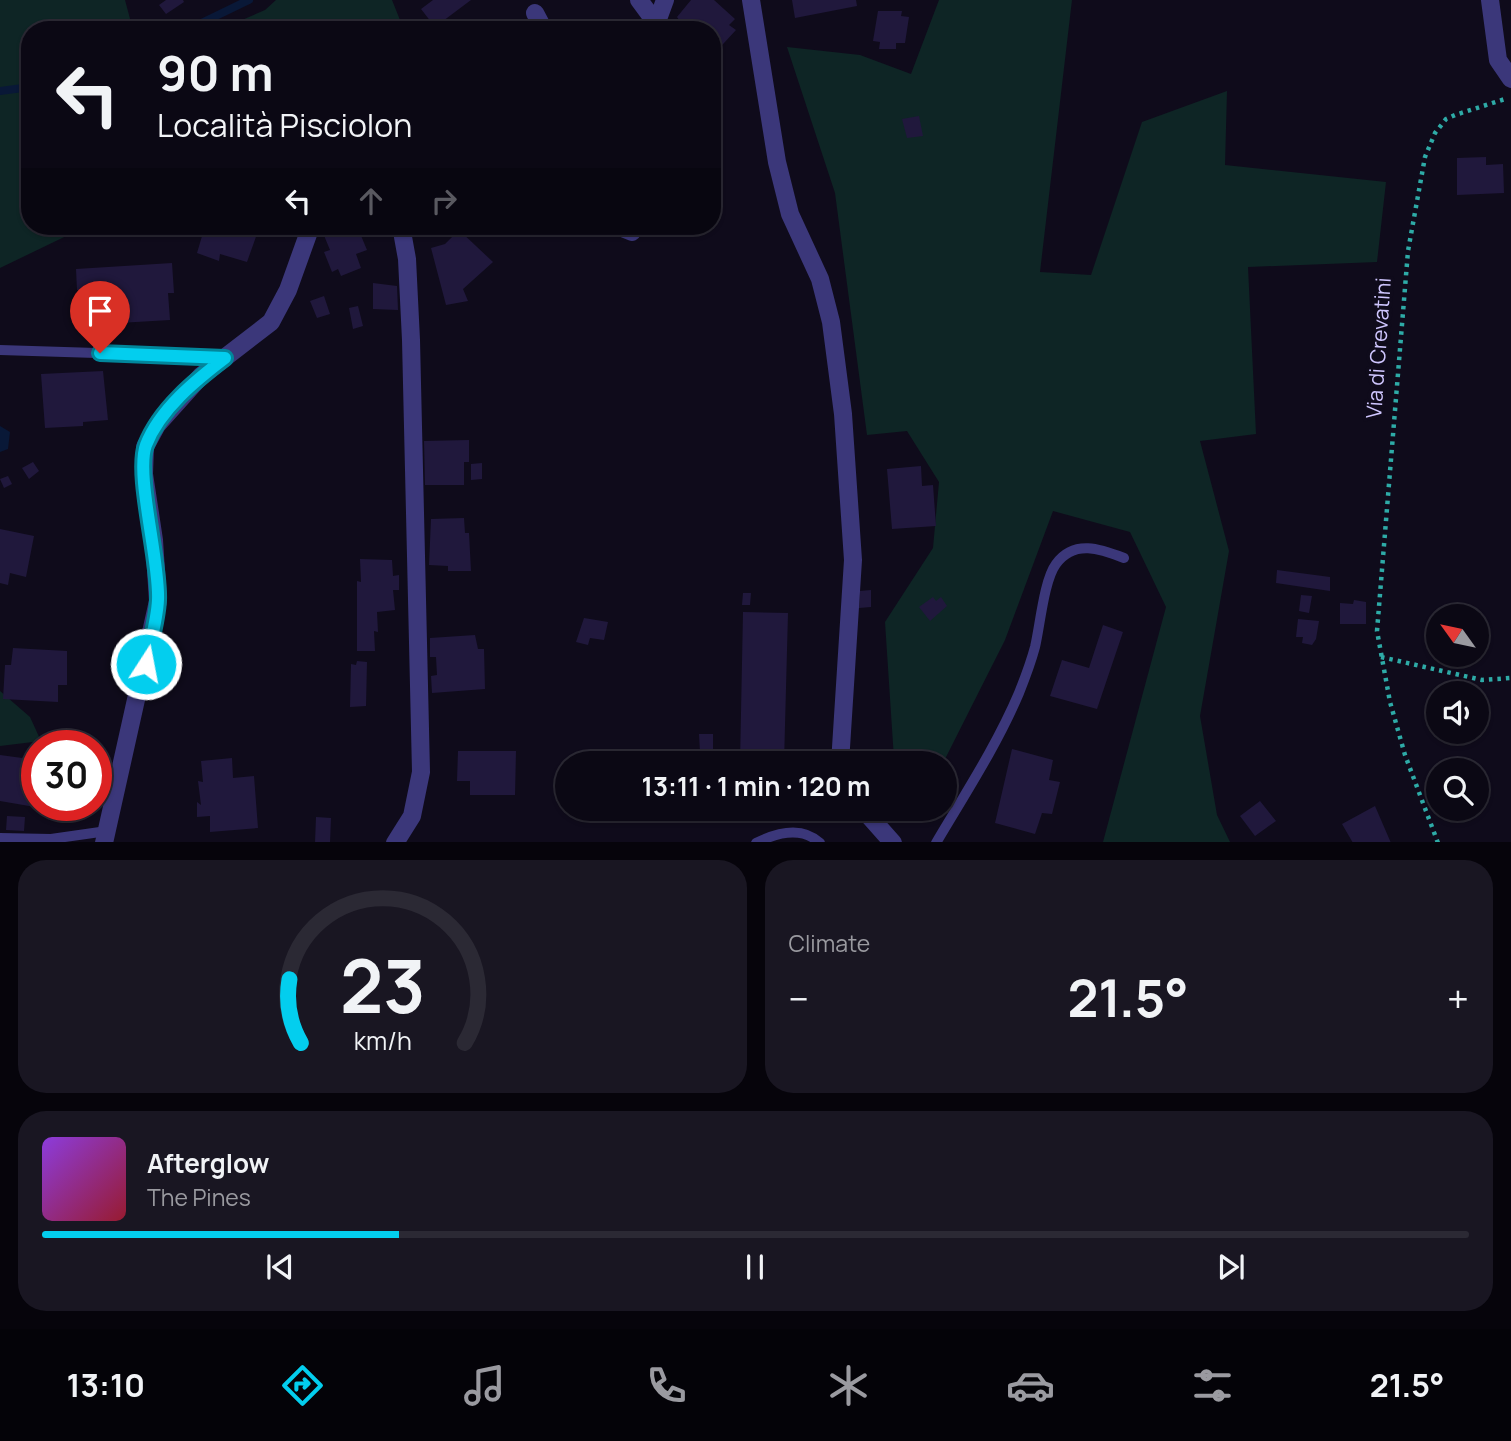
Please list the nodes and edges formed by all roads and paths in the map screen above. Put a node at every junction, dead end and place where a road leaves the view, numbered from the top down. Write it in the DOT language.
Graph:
graph roads {
  1 [pos="639,0"];
  2 [pos="665,0"];
  3 [pos="751,0"];
  4 [pos="1490,0"];
  5 [pos="535,13"];
  6 [pos="539,21"];
  7 [pos="651,21"];
  8 [pos="657,21"];
  9 [pos="1511,79"];
  10 [pos="1511,95"];
  11 [pos="307,235"];
  12 [pos="403,235"];
  13 [pos="0,350"];
  14 [pos="225,358"];
  15 [pos="1124,558"];
  16 [pos="1381,657"];
  17 [pos="1511,678"];
  18 [pos="841,751"];
  19 [pos="874,821"];
  20 [pos="105,836"];
  21 [pos="0,838"];
  22 [pos="395,842"];
  23 [pos="756,842"];
  24 [pos="820,842"];
  25 [pos="893,842"];
  26 [pos="936,842"];
  27 [pos="1437,842"];
  1 -- 7 [label="street"];
  2 -- 8 [label="street"];
  3 -- 18 [label="street"];
  4 -- 9 [label="street"];
  5 -- 6 [label="street"];
  10 -- 16 [label="path, Via di Crevatini"];
  11 -- 14 [label="street"];
  12 -- 22 [label="street"];
  13 -- 14 [label="lane"];
  14 -- 20 [label="street"];
  15 -- 26 [label="lane"];
  16 -- 17 [label="path"];
  16 -- 27 [label="path, Via di Crevatini"];
  19 -- 25 [label="street"];
  20 -- 21 [label="lane"];
  23 -- 24 [label="lane"];
}
